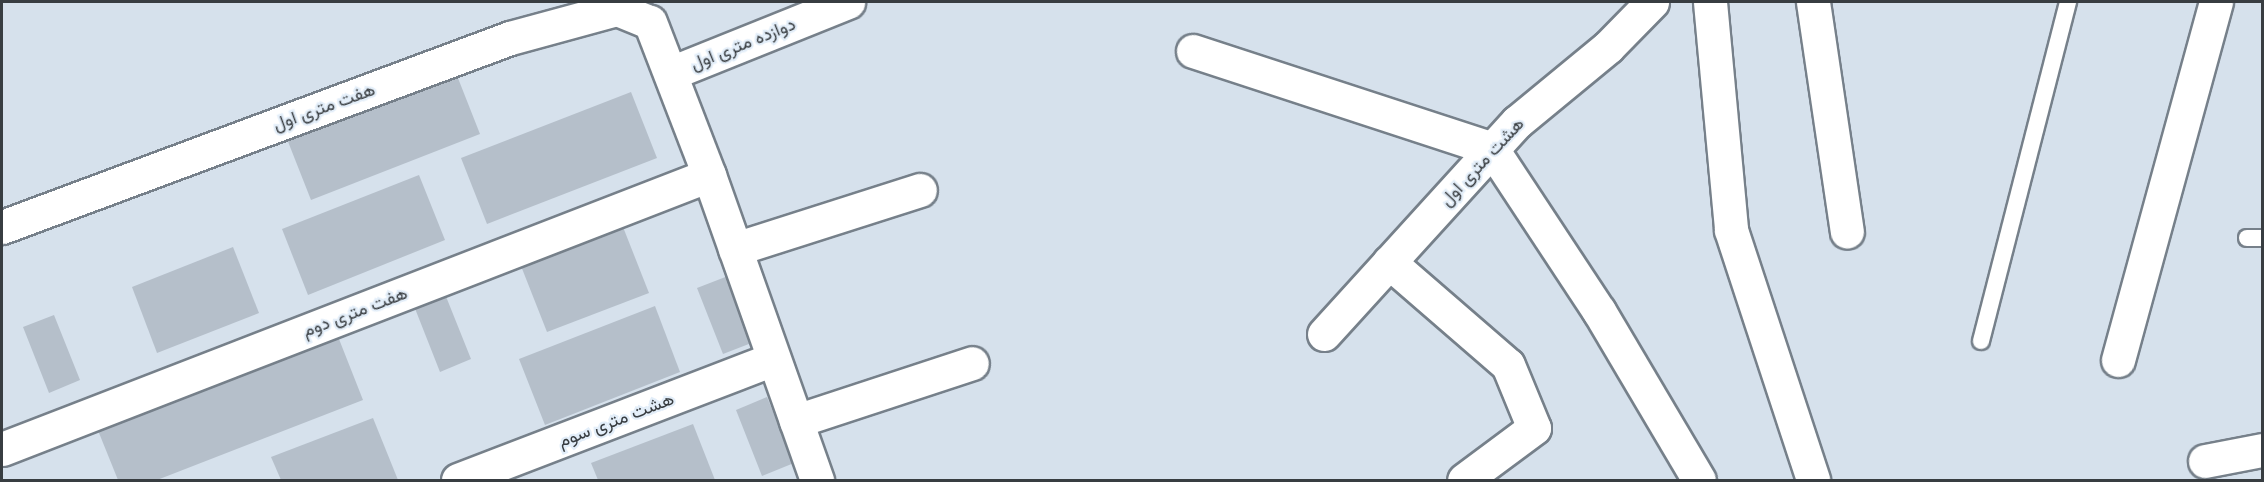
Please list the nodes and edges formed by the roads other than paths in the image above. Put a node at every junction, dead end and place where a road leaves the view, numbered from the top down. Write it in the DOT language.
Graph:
graph roads {
  1 [pos="848,2"];
  2 [pos="1652,2"];
  3 [pos="1710,2"];
  4 [pos="1813,2"];
  5 [pos="2068,2"];
  6 [pos="2216,2"];
  7 [pos="1194,51"];
  8 [pos="671,73"];
  9 [pos="1492,149"];
  10 [pos="709,175"];
  11 [pos="920,190"];
  12 [pos="2,227"];
  13 [pos="1847,232"];
  14 [pos="735,249"];
  15 [pos="1389,262"];
  16 [pos="1324,334"];
  17 [pos="1981,341"];
  18 [pos="774,359"];
  19 [pos="2118,360"];
  20 [pos="972,363"];
  21 [pos="796,421"];
  22 [pos="2,449"];
  23 [pos="2262,450"];
  24 [pos="2205,461"];
  25 [pos="458,480"];
  26 [pos="817,480"];
  27 [pos="1464,480"];
  28 [pos="1699,480"];
  29 [pos="1813,480"];
  1 -- 8 [label="street, دوازده متری اول"];
  2 -- 9 [label="street, هشت متری اول"];
  3 -- 29 [label="street"];
  4 -- 13 [label="street"];
  5 -- 17 [label="lane"];
  6 -- 19 [label="street"];
  7 -- 9 [label="street"];
  8 -- 10 [label="street"];
  8 -- 12 [label="street, هفت متری اول"];
  9 -- 15 [label="street, هشت متری اول"];
  9 -- 28 [label="street"];
  10 -- 14 [label="street"];
  10 -- 22 [label="street, هفت متری دوم"];
  11 -- 14 [label="street"];
  14 -- 18 [label="street"];
  15 -- 16 [label="street, هشت متری اول"];
  15 -- 27 [label="street"];
  18 -- 21 [label="street"];
  18 -- 25 [label="street, هشت متری سوم"];
  20 -- 21 [label="street"];
  21 -- 26 [label="street"];
  23 -- 24 [label="street"];
}
